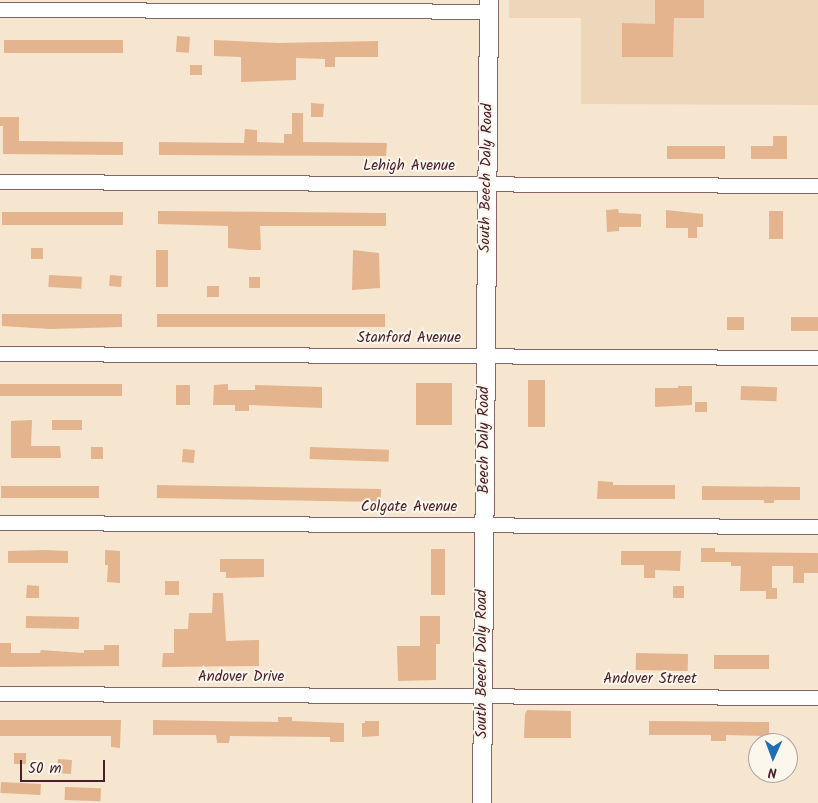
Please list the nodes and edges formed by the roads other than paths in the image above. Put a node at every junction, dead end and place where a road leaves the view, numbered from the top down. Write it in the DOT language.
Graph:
graph roads {
  1 [pos="488,6"];
  2 [pos="0,10"];
  3 [pos="0,182"];
  4 [pos="487,184"];
  5 [pos="818,186"];
  6 [pos="0,354"];
  7 [pos="485,356"];
  8 [pos="818,358"];
  9 [pos="0,523"];
  10 [pos="484,524"];
  11 [pos="818,527"];
  12 [pos="0,694"];
  13 [pos="482,695"];
  14 [pos="818,698"];
  15 [pos="482,803"];
  1 -- 2 [label="street"];
  1 -- 4 [label="main road, South Beech Daly Road"];
  3 -- 4 [label="street, Lehigh Avenue"];
  4 -- 5 [label="street, Lehigh Avenue"];
  4 -- 7 [label="main road, South Beech Daly Road"];
  6 -- 7 [label="street, Stanford Avenue"];
  7 -- 8 [label="street, Stanford Avenue"];
  7 -- 10 [label="main road, Beech Daly Road"];
  9 -- 10 [label="street, Colgate Avenue"];
  10 -- 11 [label="street, Colgate Avenue"];
  10 -- 13 [label="main road, South Beech Daly Road"];
  12 -- 13 [label="street, Andover Drive"];
  13 -- 14 [label="street, Andover Street"];
  13 -- 15 [label="main road, South Beech Daly Road"];
}
